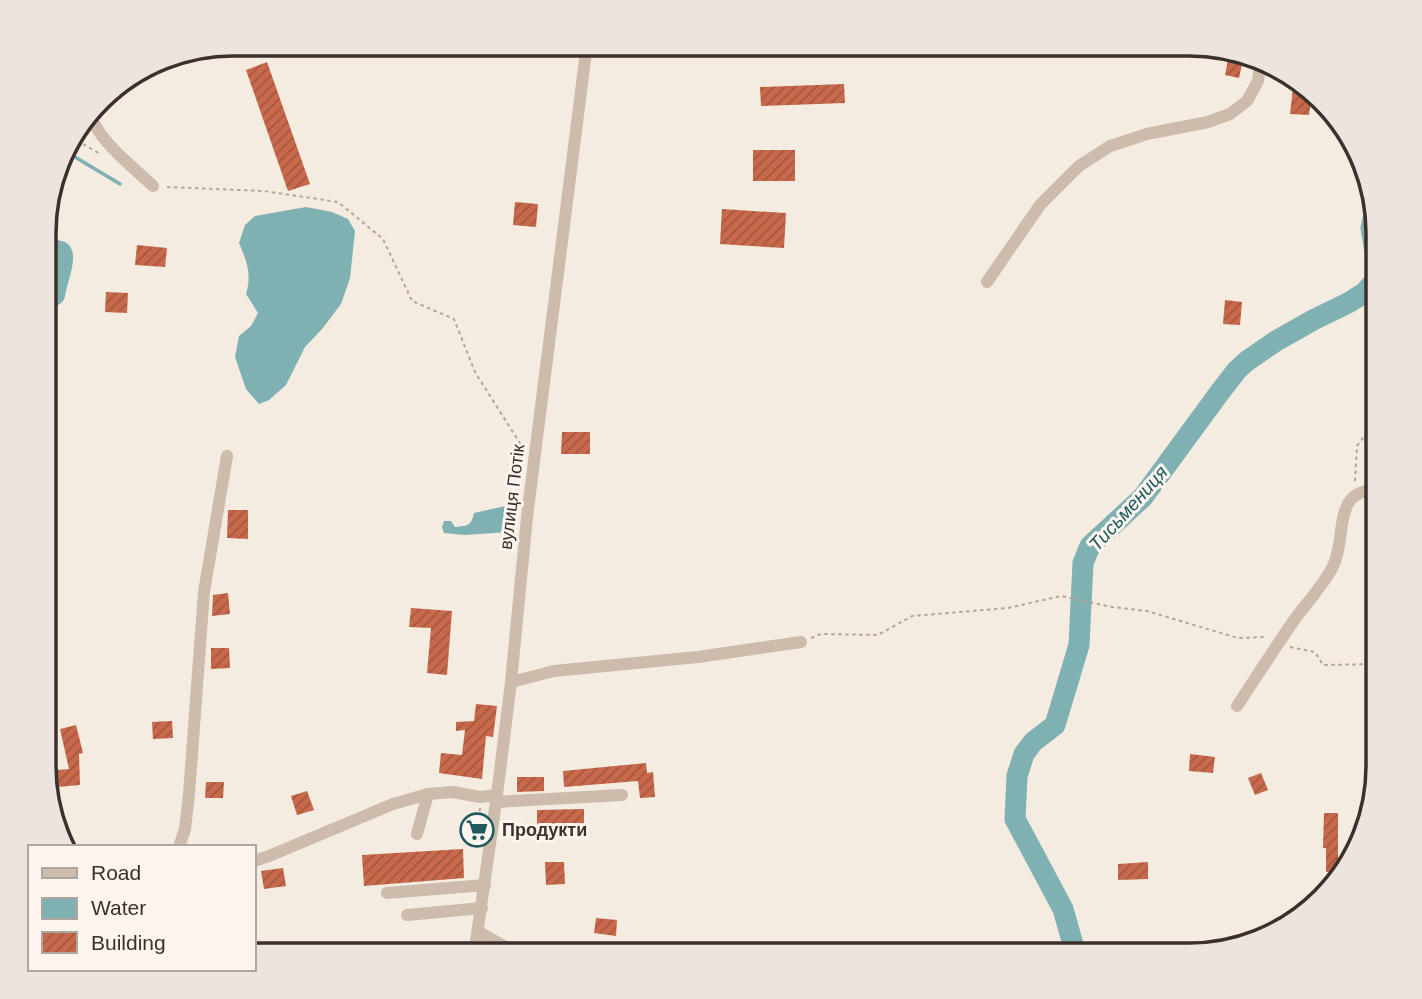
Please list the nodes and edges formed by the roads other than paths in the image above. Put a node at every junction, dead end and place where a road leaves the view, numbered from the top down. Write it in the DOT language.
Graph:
graph roads {
  1 [pos="585,56"];
  2 [pos="1259,72"];
  3 [pos="94,123"];
  4 [pos="153,186"];
  5 [pos="987,282"];
  6 [pos="227,456"];
  7 [pos="1366,492"];
  8 [pos="801,642"];
  9 [pos="511,682"];
  10 [pos="1237,706"];
  11 [pos="428,794"];
  12 [pos="622,796"];
  13 [pos="496,799"];
  14 [pos="417,834"];
  15 [pos="180,845"];
  16 [pos="256,859"];
  17 [pos="478,886"];
  18 [pos="387,893"];
  19 [pos="482,908"];
  20 [pos="464,910"];
  21 [pos="407,915"];
  22 [pos="479,932"];
  23 [pos="477,943"];
  24 [pos="498,943"];
  1 -- 9 [label="street, вулиця Потік"];
  2 -- 5 [label="street"];
  3 -- 4 [label="street"];
  6 -- 15 [label="street"];
  7 -- 10 [label="street"];
  8 -- 9 [label="street"];
  9 -- 13 [label="street, вулиця Потік"];
  11 -- 13 [label="street"];
  11 -- 14 [label="street"];
  11 -- 16 [label="street"];
  12 -- 13 [label="street"];
  13 -- 17 [label="street, вулиця Потік"];
  17 -- 18 [label="street"];
  17 -- 19 [label="street, вулиця Потік"];
  17 -- 20 [label="street"];
  19 -- 20 [label="street"];
  19 -- 22 [label="street, вулиця Потік"];
  20 -- 21 [label="street"];
  22 -- 23 [label="street, вулиця Потік"];
  22 -- 24 [label="street"];
}
